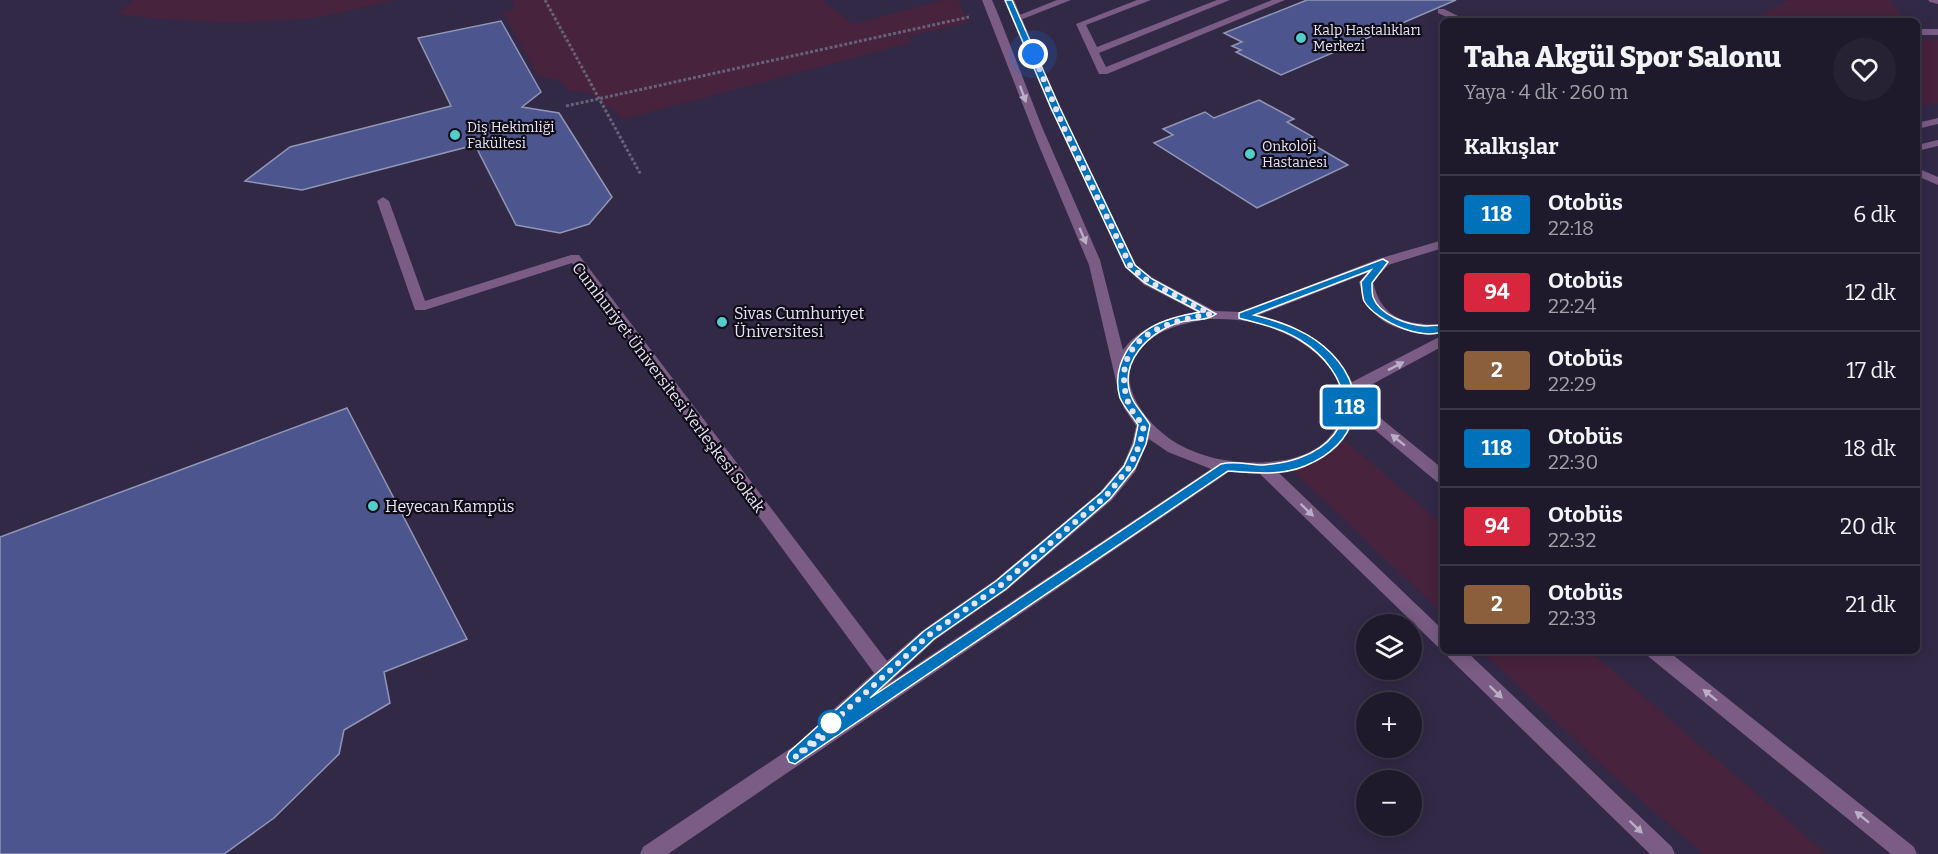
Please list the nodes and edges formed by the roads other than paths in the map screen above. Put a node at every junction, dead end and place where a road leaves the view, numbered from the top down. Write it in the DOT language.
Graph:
graph roads {
  1 [pos="1008,0"];
  2 [pos="1065,0"];
  3 [pos="1146,0"];
  4 [pos="1225,0"];
  5 [pos="1280,0"];
  6 [pos="1933,0"];
  7 [pos="1938,1"];
  8 [pos="990,6"];
  9 [pos="1441,11"];
  10 [pos="1017,18"];
  11 [pos="1456,18"];
  12 [pos="1920,32"];
  13 [pos="1938,32"];
  14 [pos="1094,52"];
  15 [pos="1938,121"];
  16 [pos="1920,125"];
  17 [pos="1938,143"];
  18 [pos="1920,147"];
  19 [pos="1920,173"];
  20 [pos="1938,182"];
  21 [pos="383,201"];
  22 [pos="1440,245"];
  23 [pos="1383,262"];
  24 [pos="1211,314"];
  25 [pos="1243,316"];
  26 [pos="1440,328"];
  27 [pos="1440,342"];
  28 [pos="1122,375"];
  29 [pos="1349,396"];
  30 [pos="1144,425"];
  31 [pos="1226,467"];
  32 [pos="1265,469"];
  33 [pos="1440,474"];
  34 [pos="1440,638"];
  35 [pos="1457,654"];
  36 [pos="1659,654"];
  37 [pos="886,674"];
  38 [pos="795,757"];
  39 [pos="650,854"];
  40 [pos="1665,854"];
  41 [pos="1907,854"];
  1 -- 10 [label="street"];
  2 -- 10 [label="street"];
  3 -- 14 [label="street"];
  4 -- 14 [label="street"];
  5 -- 14 [label="street"];
  6 -- 7 [label="street"];
  8 -- 28 [label="street, one-way"];
  9 -- 11 [label="street"];
  10 -- 24 [label="street"];
  12 -- 13 [label="street"];
  15 -- 16 [label="street"];
  17 -- 18 [label="street"];
  19 -- 20 [label="street"];
  21 -- 37 [label="street, Cumhuriyet Üniversitesi Yerleşkesi Sokak"];
  22 -- 23 [label="street"];
  23 -- 25 [label="street"];
  23 -- 26 [label="street"];
  24 -- 25 [label="street"];
  24 -- 28 [label="street"];
  25 -- 29 [label="street"];
  29 -- 27 [label="street, one-way"];
  28 -- 30 [label="street"];
  29 -- 32 [label="street"];
  33 -- 29 [label="street, one-way"];
  30 -- 31 [label="street"];
  30 -- 37 [label="street"];
  31 -- 32 [label="street"];
  31 -- 38 [label="street"];
  32 -- 34 [label="street, one-way"];
  35 -- 40 [label="street, one-way"];
  41 -- 36 [label="street, one-way"];
  37 -- 38 [label="street"];
  38 -- 39 [label="street"];
}
